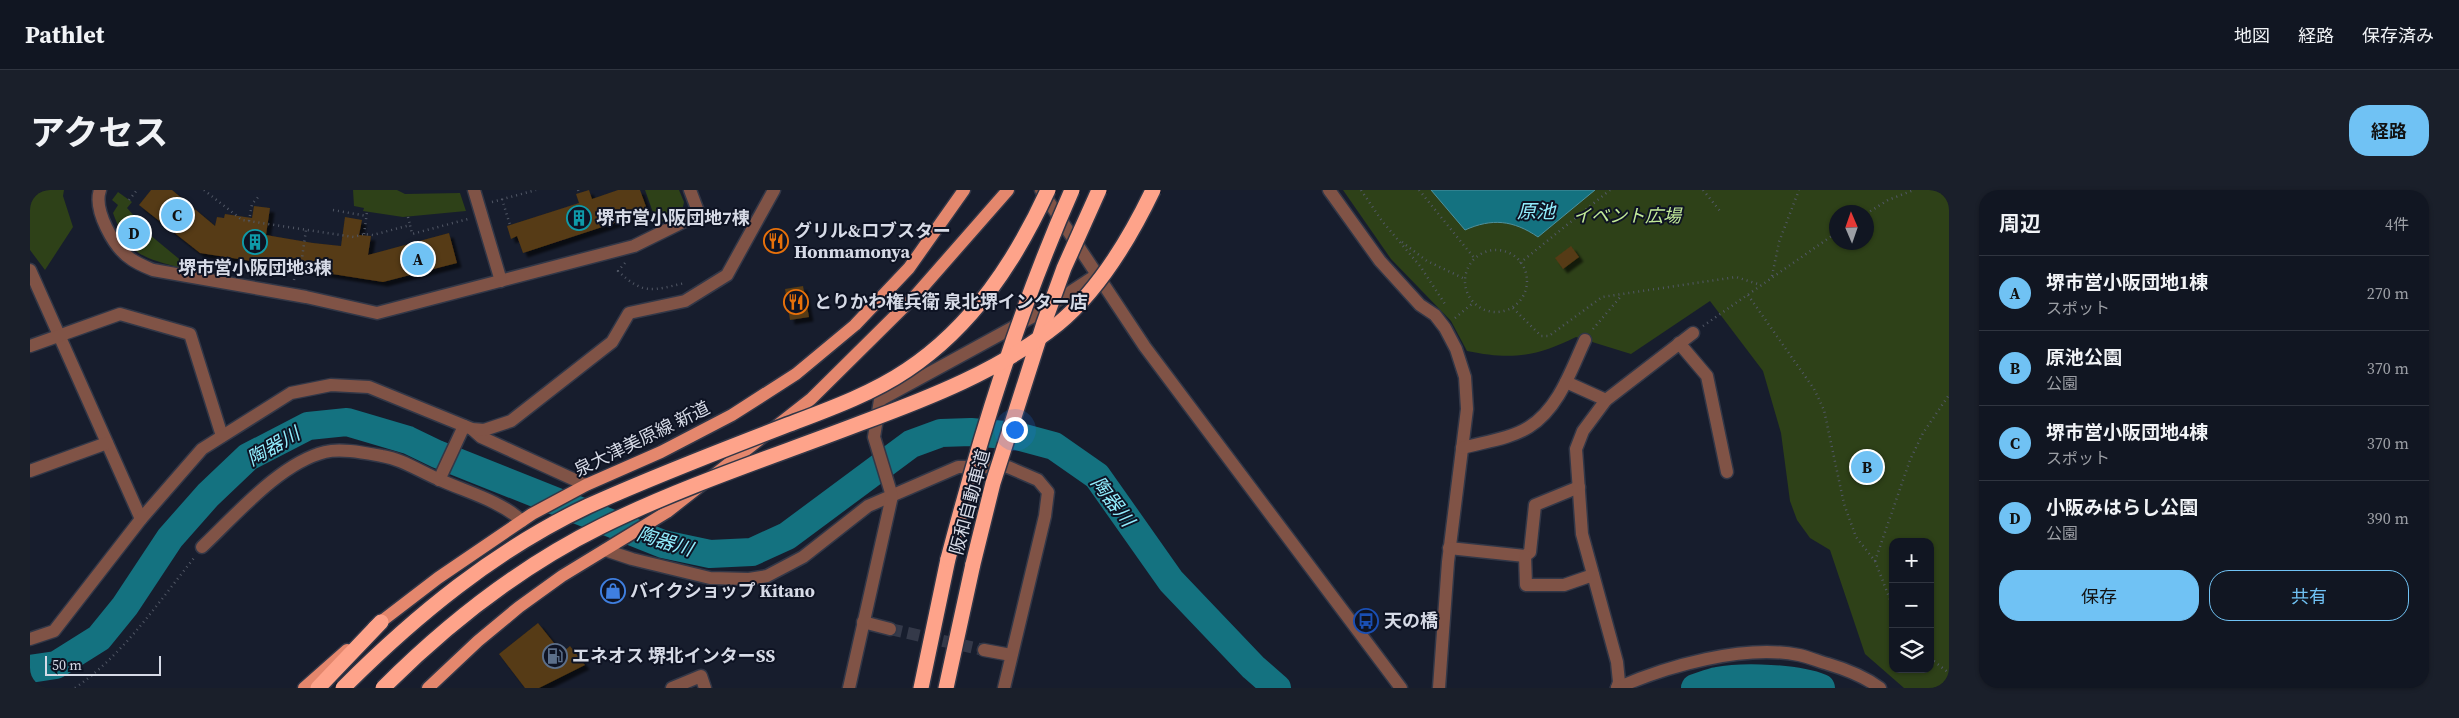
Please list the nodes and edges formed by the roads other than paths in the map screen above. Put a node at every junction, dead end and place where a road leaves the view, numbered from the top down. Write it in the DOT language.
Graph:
graph roads {
  1 [pos="100,190"];
  2 [pos="474,190"];
  3 [pos="690,190"];
  4 [pos="774,190"];
  5 [pos="964,190"];
  6 [pos="1008,190"];
  7 [pos="1041,190"];
  8 [pos="1048,190"];
  9 [pos="1072,190"];
  10 [pos="1099,190"];
  11 [pos="1154,190"];
  12 [pos="1329,190"];
  13 [pos="30,270"];
  14 [pos="1098,274"];
  15 [pos="501,282"];
  16 [pos="1693,332"];
  17 [pos="60,335"];
  18 [pos="1584,340"];
  19 [pos="1679,343"];
  20 [pos="30,346"];
  21 [pos="1566,382"];
  22 [pos="1606,400"];
  23 [pos="468,428"];
  24 [pos="222,436"];
  25 [pos="107,443"];
  26 [pos="1462,448"];
  27 [pos="30,472"];
  28 [pos="1727,472"];
  29 [pos="439,480"];
  30 [pos="1579,487"];
  31 [pos="581,488"];
  32 [pos="892,496"];
  33 [pos="527,517"];
  34 [pos="141,519"];
  35 [pos="202,547"];
  36 [pos="609,548"];
  37 [pos="1449,548"];
  38 [pos="1525,556"];
  39 [pos="1593,575"];
  40 [pos="381,622"];
  41 [pos="863,622"];
  42 [pos="890,629"];
  43 [pos="30,639"];
  44 [pos="984,650"];
  45 [pos="1011,655"];
  46 [pos="304,688"];
  47 [pos="318,688"];
  48 [pos="343,688"];
  49 [pos="383,688"];
  50 [pos="428,688"];
  51 [pos="672,688"];
  52 [pos="705,688"];
  53 [pos="849,688"];
  54 [pos="921,688"];
  55 [pos="946,688"];
  56 [pos="1004,688"];
  57 [pos="1401,688"];
  58 [pos="1440,688"];
  59 [pos="1617,688"];
  60 [pos="1880,688"];
  1 -- 15 [label="street"];
  2 -- 15 [label="street"];
  3 -- 15 [label="street"];
  4 -- 23 [label="street"];
  5 -- 31 [label="main road, 泉大津美原線 新道"];
  6 -- 36 [label="main road"];
  7 -- 14 [label="street"];
  8 -- 48 [label="highway, bridge"];
  9 -- 54 [label="highway, 阪和自動車道, bridge"];
  10 -- 55 [label="highway, 阪和自動車道, bridge"];
  11 -- 49 [label="highway, bridge"];
  12 -- 26 [label="street"];
  13 -- 17 [label="street"];
  14 -- 32 [label="street"];
  14 -- 57 [label="street"];
  16 -- 19 [label="street"];
  17 -- 20 [label="street"];
  17 -- 24 [label="street"];
  17 -- 25 [label="street"];
  18 -- 21 [label="street"];
  19 -- 22 [label="street"];
  19 -- 28 [label="street"];
  21 -- 22 [label="street"];
  21 -- 26 [label="street"];
  22 -- 30 [label="street"];
  23 -- 24 [label="street"];
  23 -- 29 [label="street"];
  23 -- 31 [label="street"];
  24 -- 34 [label="street"];
  25 -- 27 [label="street"];
  25 -- 34 [label="street"];
  26 -- 37 [label="street"];
  29 -- 33 [label="street"];
  29 -- 35 [label="street"];
  30 -- 38 [label="street"];
  30 -- 39 [label="street"];
  31 -- 33 [label="main road, 泉大津美原線 新道"];
  32 -- 36 [label="street"];
  32 -- 41 [label="street"];
  32 -- 45 [label="street"];
  33 -- 40 [label="main road, 泉大津美原線 新道"];
  34 -- 43 [label="street"];
  36 -- 50 [label="main road"];
  37 -- 38 [label="street"];
  37 -- 58 [label="street"];
  38 -- 39 [label="street"];
  39 -- 59 [label="street"];
  40 -- 46 [label="main road, 泉大津美原線 新道"];
  40 -- 47 [label="highway"];
  41 -- 42 [label="street"];
  41 -- 53 [label="street"];
  44 -- 45 [label="street"];
  45 -- 56 [label="street"];
  51 -- 52 [label="street"];
  59 -- 60 [label="street"];
}
